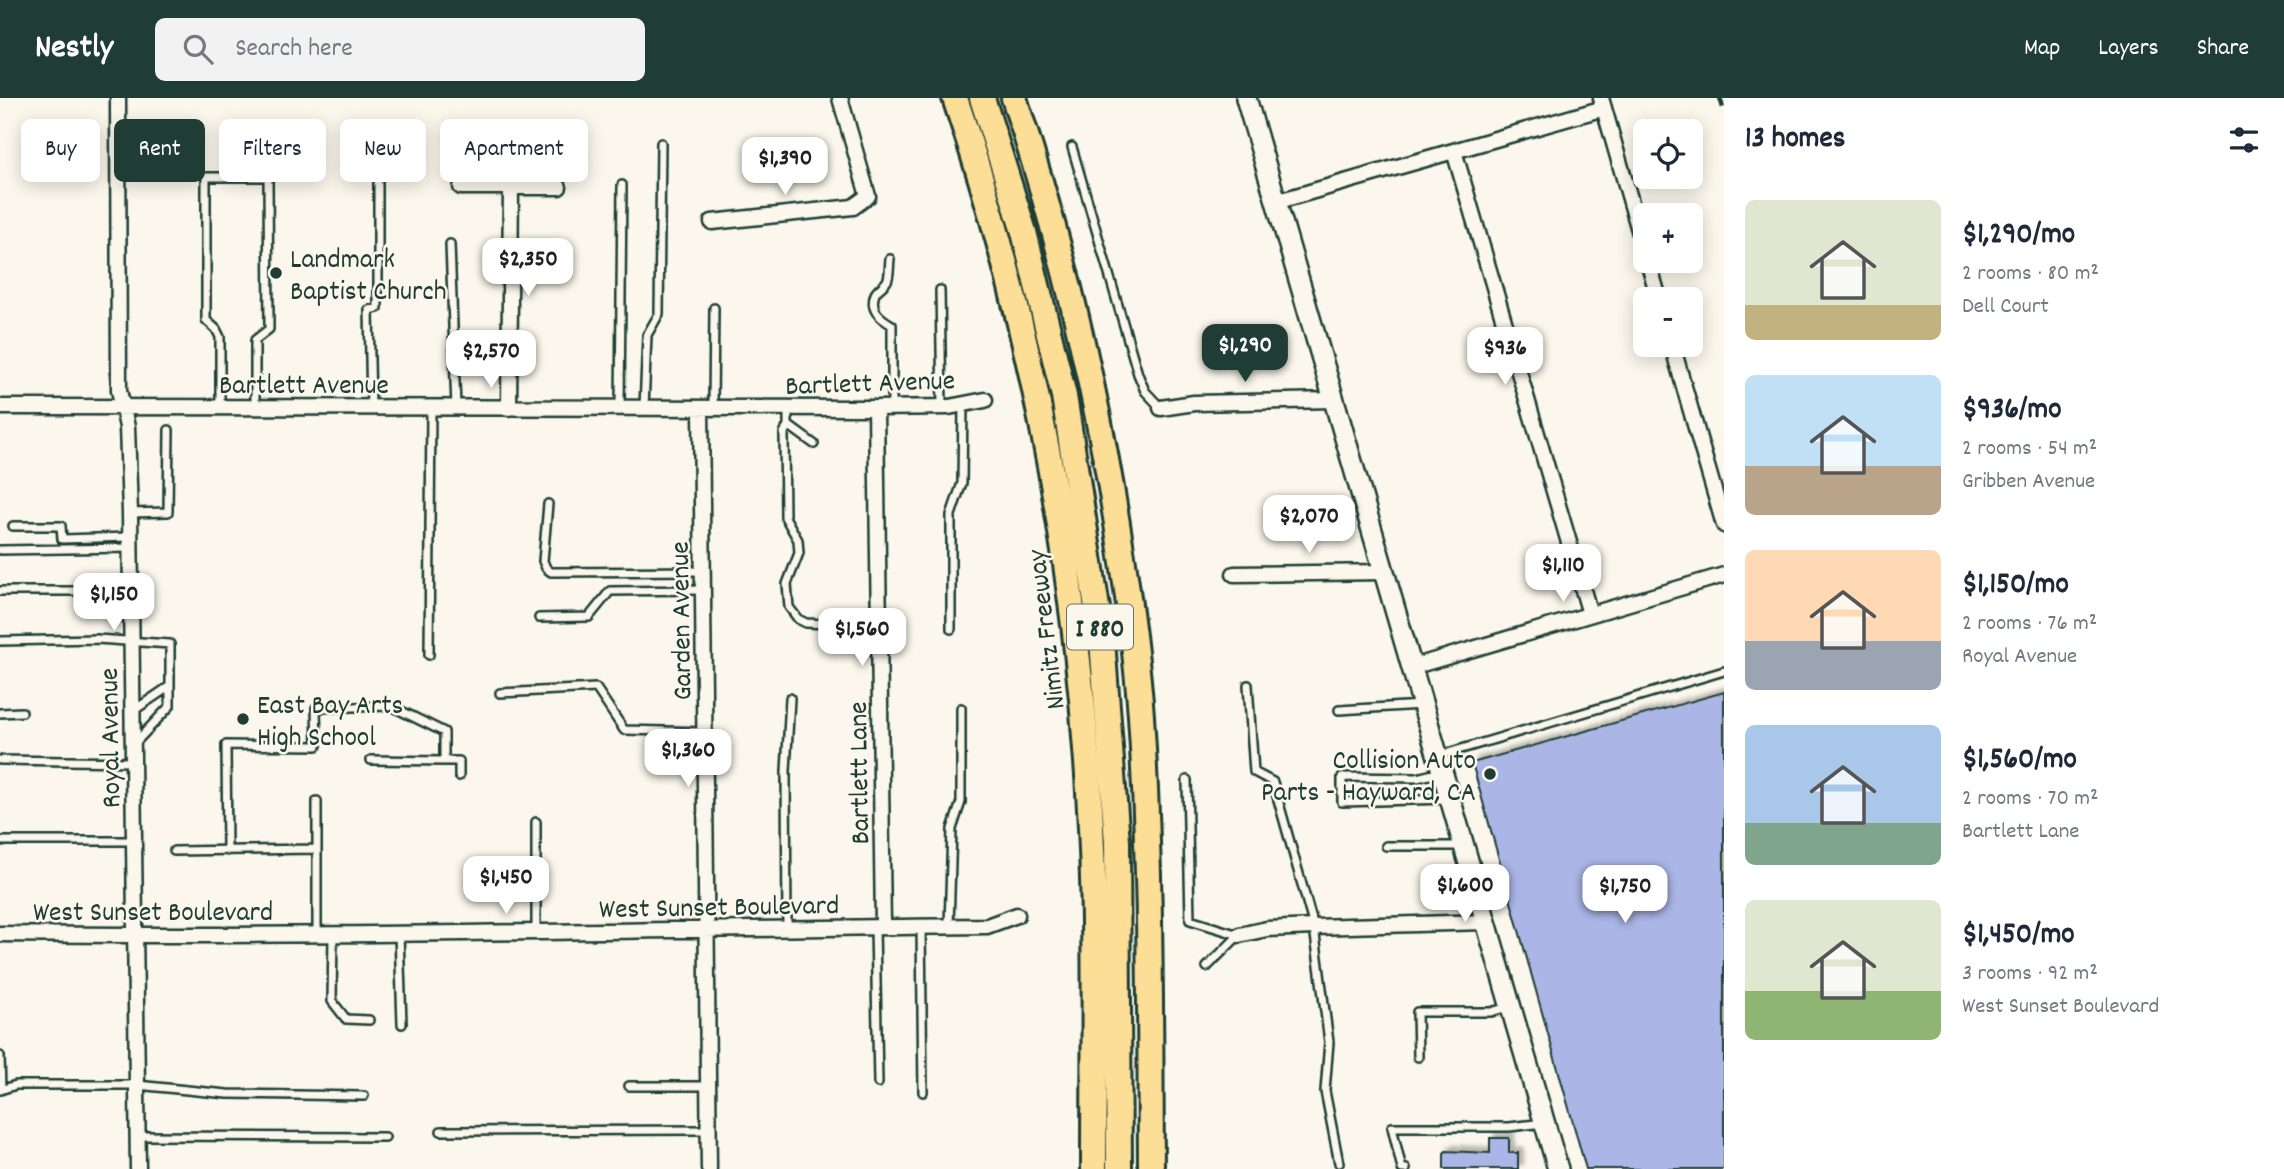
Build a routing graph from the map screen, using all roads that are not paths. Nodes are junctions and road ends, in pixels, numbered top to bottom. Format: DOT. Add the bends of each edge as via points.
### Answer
graph roads {
  1 [pos="118,98"];
  2 [pos="839,98"];
  3 [pos="955,98"];
  4 [pos="982,98"];
  5 [pos="1014,98"];
  6 [pos="1246,98"];
  7 [pos="1603,103"];
  8 [pos="661,143"];
  9 [pos="1072,147"];
  10 [pos="1454,151"];
  11 [pos="378,182"];
  12 [pos="622,186"];
  13 [pos="461,187"];
  14 [pos="511,187"];
  15 [pos="559,187"];
  16 [pos="1275,202"];
  17 [pos="1633,209"];
  18 [pos="712,222"];
  19 [pos="450,244"];
  20 [pos="890,259"];
  21 [pos="940,290"];
  22 [pos="714,308"];
  23 [pos="1675,357"];
  24 [pos="985,400"];
  25 [pos="1333,400"];
  26 [pos="963,404"];
  27 [pos="0,407"];
  28 [pos="123,407"];
  29 [pos="942,407"];
  30 [pos="220,408"];
  31 [pos="255,408"];
  32 [pos="371,408"];
  33 [pos="431,408"];
  34 [pos="456,408"];
  35 [pos="509,408"];
  36 [pos="620,408"];
  37 [pos="643,408"];
  38 [pos="707,408"];
  39 [pos="788,408"];
  40 [pos="876,408"];
  41 [pos="892,408"];
  42 [pos="1161,408"];
  43 [pos="788,425"];
  44 [pos="169,430"];
  45 [pos="814,444"];
  46 [pos="548,504"];
  47 [pos="130,513"];
  48 [pos="1724,525"];
  49 [pos="13,526"];
  50 [pos="130,543"];
  51 [pos="0,550"];
  52 [pos="703,571"];
  53 [pos="1384,572"];
  54 [pos="1234,574"];
  55 [pos="1724,575"];
  56 [pos="703,590"];
  57 [pos="0,591"];
  58 [pos="131,591"];
  59 [pos="1590,614"];
  60 [pos="539,618"];
  61 [pos="846,625"];
  62 [pos="951,629"];
  63 [pos="131,639"];
  64 [pos="0,640"];
  65 [pos="429,655"];
  66 [pos="1412,667"];
  67 [pos="1724,671"];
  68 [pos="1248,685"];
  69 [pos="170,686"];
  70 [pos="500,693"];
  71 [pos="790,698"];
  72 [pos="1423,705"];
  73 [pos="961,708"];
  74 [pos="1339,710"];
  75 [pos="133,711"];
  76 [pos="22,712"];
  77 [pos="0,713"];
  78 [pos="705,732"];
  79 [pos="133,745"];
  80 [pos="0,760"];
  81 [pos="372,760"];
  82 [pos="444,761"];
  83 [pos="133,762"];
  84 [pos="1439,764"];
  85 [pos="459,776"];
  86 [pos="1187,780"];
  87 [pos="1450,799"];
  88 [pos="317,802"];
  89 [pos="536,822"];
  90 [pos="0,841"];
  91 [pos="135,841"];
  92 [pos="1386,846"];
  93 [pos="1463,846"];
  94 [pos="317,849"];
  95 [pos="174,851"];
  96 [pos="227,851"];
  97 [pos="1017,915"];
  98 [pos="1485,922"];
  99 [pos="879,927"];
  100 [pos="920,927"];
  101 [pos="949,927"];
  102 [pos="1314,927"];
  103 [pos="787,928"];
  104 [pos="707,929"];
  105 [pos="536,933"];
  106 [pos="0,934"];
  107 [pos="333,934"];
  108 [pos="399,934"];
  109 [pos="317,935"];
  110 [pos="1239,935"];
  111 [pos="136,936"];
  112 [pos="1207,967"];
  113 [pos="1510,1006"];
  114 [pos="369,1020"];
  115 [pos="402,1024"];
  116 [pos="0,1056"];
  117 [pos="1418,1057"];
  118 [pos="1151,1077"];
  119 [pos="878,1083"];
  120 [pos="137,1085"];
  121 [pos="629,1086"];
  122 [pos="708,1086"];
  123 [pos="0,1090"];
  124 [pos="923,1092"];
  125 [pos="364,1096"];
  126 [pos="1545,1123"];
  127 [pos="709,1130"];
  128 [pos="441,1131"];
  129 [pos="138,1136"];
  130 [pos="385,1138"];
  131 [pos="1339,1163"];
  132 [pos="138,1169"];
  133 [pos="709,1169"];
  134 [pos="1094,1169"];
  135 [pos="1119,1169"];
  136 [pos="1151,1169"];
  137 [pos="1158,1169"];
  138 [pos="1406,1169"];
  139 [pos="1558,1169"];
  1 -- 28 [label="street, Royal Avenue" via="119,390"];
  2 -- 18 [label="street" via="869,196 853,207"];
  3 -- 134 [label="highway, Nimitz Freeway / I 880" via="1024,336 1045,428 1074,614 1094,912"];
  4 -- 135 [label="highway, I 880" via="1024,232 1064,396 1102,640 1117,842"];
  5 -- 118 [label="highway, I 880" via="1078,321 1130,611 1146,807"];
  6 -- 16 [label="street"];
  7 -- 10 [label="street"];
  7 -- 17 [label="street"];
  8 -- 37 [label="lane" via="659,314 647,335"];
  9 -- 42 [label="lane" via="1138,374 1145,391"];
  10 -- 16 [label="street"];
  10 -- 59 [label="street"];
  11 -- 32 [label="lane" via="378,308 369,310"];
  12 -- 36 [label="lane"];
  13 -- 14 [label="street"];
  14 -- 15 [label="street"];
  14 -- 35 [label="street"];
  16 -- 25 [label="street"];
  19 -- 34 [label="lane"];
  20 -- 41 [label="lane" via="874,311 892,326"];
  21 -- 29 [label="lane"];
  22 -- 38 [label="lane"];
  23 -- 48 [label="street"];
  24 -- 26 [label="street, Bartlett Avenue"];
  25 -- 42 [label="street"];
  25 -- 53 [label="street"];
  26 -- 29 [label="street, Bartlett Avenue"];
  26 -- 62 [label="lane" via="962,483 951,515"];
  27 -- 28 [label="street, Bartlett Avenue"];
  28 -- 30 [label="street, Bartlett Avenue"];
  28 -- 47 [label="street, Royal Avenue"];
  29 -- 41 [label="street, Bartlett Avenue"];
  30 -- 31 [label="street, Bartlett Avenue"];
  30 -- 31 [label="lane" via="220,337 206,320 206,177 268,177 269,329 255,340"];
  31 -- 32 [label="street, Bartlett Avenue"];
  32 -- 33 [label="street, Bartlett Avenue"];
  33 -- 34 [label="street, Bartlett Avenue"];
  33 -- 65 [label="lane"];
  34 -- 35 [label="street, Bartlett Avenue"];
  35 -- 36 [label="street, Bartlett Avenue"];
  36 -- 37 [label="street, Bartlett Avenue"];
  37 -- 38 [label="street, Bartlett Avenue"];
  38 -- 39 [label="street, Bartlett Avenue"];
  38 -- 52 [label="street, Garden Avenue"];
  39 -- 40 [label="street, Bartlett Avenue"];
  39 -- 43 [label="lane"];
  40 -- 41 [label="street, Bartlett Avenue"];
  40 -- 99 [label="street, Bartlett Lane"];
  43 -- 45 [label="lane"];
  43 -- 61 [label="lane" via="784,433 785,517 798,540 799,553 787,584 789,607 806,623"];
  44 -- 47 [label="lane" via="168,512"];
  46 -- 52 [label="lane" via="543,562 551,572"];
  47 -- 50 [label="street, Royal Avenue"];
  49 -- 50 [label="lane" via="61,526 62,539"];
  50 -- 51 [label="lane"];
  50 -- 58 [label="street, Royal Avenue"];
  52 -- 56 [label="street, Garden Avenue"];
  53 -- 54 [label="street"];
  53 -- 66 [label="street"];
  55 -- 59 [label="street"];
  56 -- 60 [label="lane" via="610,590 589,617"];
  56 -- 78 [label="street, Garden Avenue"];
  57 -- 58 [label="lane"];
  58 -- 63 [label="street, Royal Avenue"];
  59 -- 66 [label="street"];
  63 -- 64 [label="lane"];
  63 -- 69 [label="lane" via="170,644"];
  63 -- 75 [label="street, Royal Avenue"];
  66 -- 72 [label="street"];
  67 -- 84 [label="lane"];
  68 -- 102 [label="lane" via="1254,772 1273,782"];
  69 -- 75 [label="lane"];
  69 -- 79 [label="lane" via="170,706"];
  70 -- 78 [label="lane" via="596,688 624,730"];
  71 -- 103 [label="lane"];
  72 -- 74 [label="lane"];
  72 -- 84 [label="street"];
  73 -- 101 [label="lane" via="961,802 951,829"];
  75 -- 79 [label="street, Royal Avenue"];
  76 -- 77 [label="lane"];
  78 -- 104 [label="street, Garden Avenue"];
  79 -- 83 [label="street, Royal Avenue"];
  80 -- 83 [label="lane"];
  81 -- 82 [label="lane"];
  82 -- 85 [label="lane" via="459,761"];
  82 -- 96 [label="lane" via="444,732 391,706 316,708 317,746 226,745"];
  83 -- 91 [label="street, Royal Avenue"];
  84 -- 87 [label="street"];
  84 -- 87 [label="lane" via="1417,778 1342,777 1342,802"];
  86 -- 110 [label="lane" via="1190,920"];
  87 -- 93 [label="street"];
  88 -- 94 [label="lane"];
  89 -- 105 [label="lane"];
  90 -- 91 [label="lane"];
  91 -- 111 [label="street, Royal Avenue"];
  92 -- 93 [label="lane"];
  93 -- 98 [label="street"];
  94 -- 96 [label="lane"];
  94 -- 109 [label="lane"];
  95 -- 96 [label="lane"];
  97 -- 101 [label="street, West Sunset Boulevard" via="987,926"];
  98 -- 102 [label="street"];
  98 -- 113 [label="street"];
  99 -- 100 [label="street, West Sunset Boulevard"];
  99 -- 103 [label="street, West Sunset Boulevard"];
  99 -- 119 [label="lane"];
  100 -- 101 [label="street, West Sunset Boulevard"];
  100 -- 124 [label="lane"];
  102 -- 110 [label="street"];
  102 -- 131 [label="lane" via="1329,1042 1325,1091"];
  103 -- 104 [label="street, West Sunset Boulevard"];
  104 -- 105 [label="street, West Sunset Boulevard"];
  104 -- 122 [label="street, Garden Avenue"];
  105 -- 108 [label="street, West Sunset Boulevard"];
  106 -- 111 [label="street, West Sunset Boulevard"];
  107 -- 108 [label="street, West Sunset Boulevard"];
  107 -- 109 [label="street, West Sunset Boulevard"];
  107 -- 114 [label="lane" via="332,1001 346,1019"];
  108 -- 115 [label="lane"];
  109 -- 111 [label="street, West Sunset Boulevard"];
  110 -- 112 [label="lane"];
  111 -- 120 [label="street, Royal Avenue"];
  113 -- 117 [label="lane" via="1491,1012 1417,1012"];
  113 -- 126 [label="street"];
  116 -- 123 [label="lane"];
  118 -- 136 [label="highway, I 880"];
  118 -- 137 [label="highway"];
  120 -- 123 [label="lane" via="16,1085"];
  120 -- 125 [label="lane" via="227,1094"];
  120 -- 129 [label="street, Royal Avenue"];
  121 -- 122 [label="lane"];
  122 -- 127 [label="street, Garden Avenue"];
  126 -- 138 [label="lane" via="1392,1126 1402,1169"];
  126 -- 139 [label="street"];
  127 -- 128 [label="lane"];
  127 -- 133 [label="street, Garden Avenue"];
  129 -- 130 [label="lane"];
  129 -- 132 [label="street, Royal Avenue"];
}
